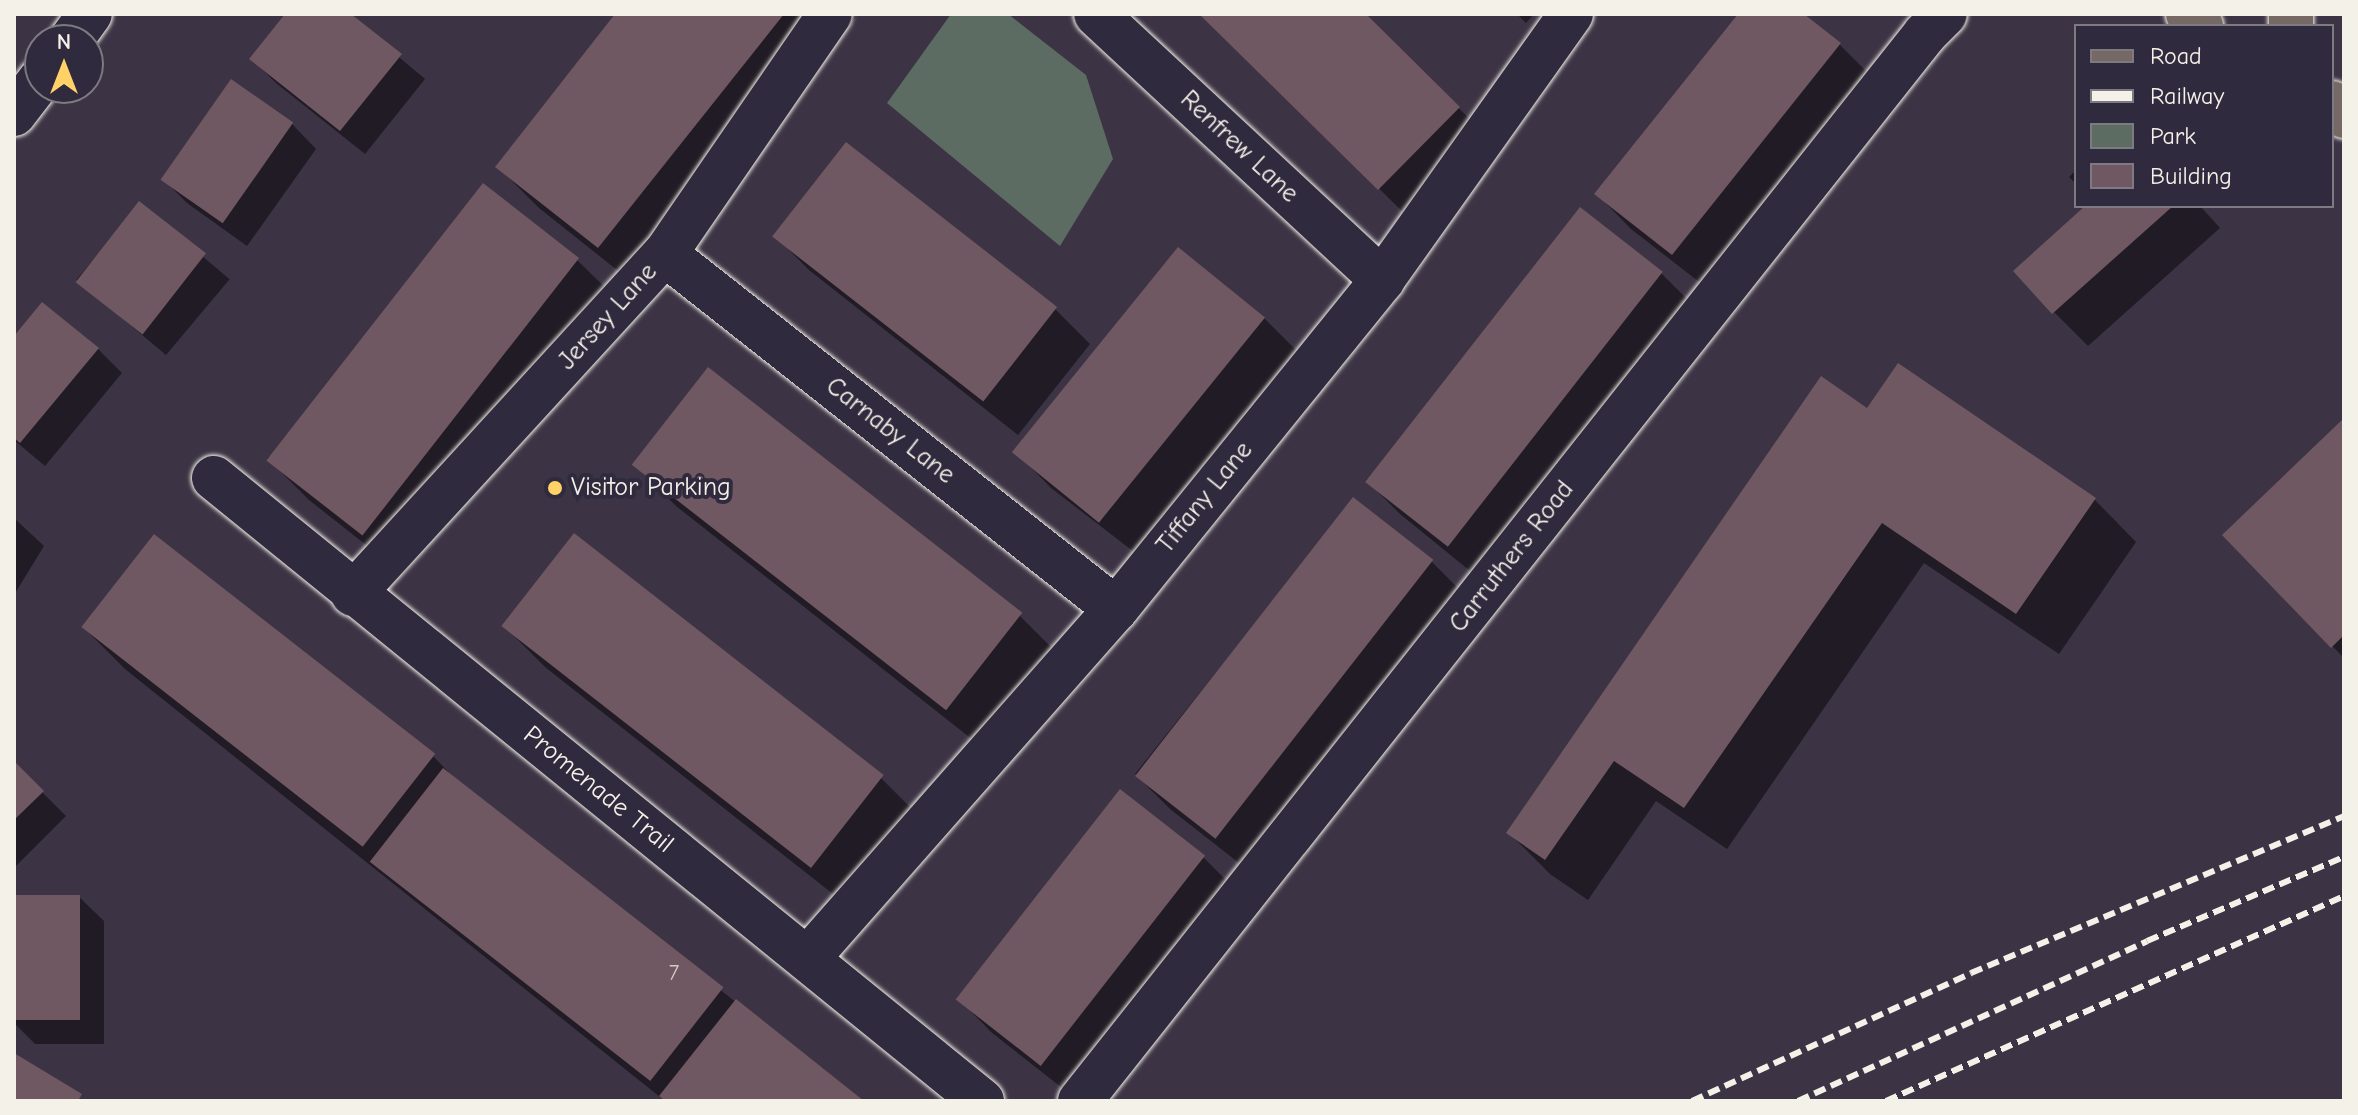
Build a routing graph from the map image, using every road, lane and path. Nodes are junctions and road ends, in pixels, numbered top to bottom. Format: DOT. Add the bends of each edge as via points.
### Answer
graph roads {
  1 [pos="830,14"];
  2 [pos="1096,14"];
  3 [pos="1571,14"];
  4 [pos="1945,14"];
  5 [pos="665,254"];
  6 [pos="1382,280"];
  7 [pos="214,478"];
  8 [pos="353,594"];
  9 [pos="1116,609"];
  10 [pos="808,958"];
  11 [pos="982,1101"];
  12 [pos="1080,1101"];
  1 -- 5 [label="street, Jersey Lane"];
  2 -- 6 [label="street, Renfrew Lane"];
  3 -- 6 [label="street, Tiffany Lane"];
  4 -- 12 [label="street, Carruthers Road"];
  5 -- 8 [label="street, Jersey Lane"];
  5 -- 9 [label="street, Carnaby Lane"];
  6 -- 9 [label="street, Tiffany Lane"];
  7 -- 8 [label="street, Promenade Trail"];
  8 -- 10 [label="street, Promenade Trail"];
  9 -- 10 [label="street, Tiffany Lane"];
  10 -- 11 [label="street, Promenade Trail"];
}
